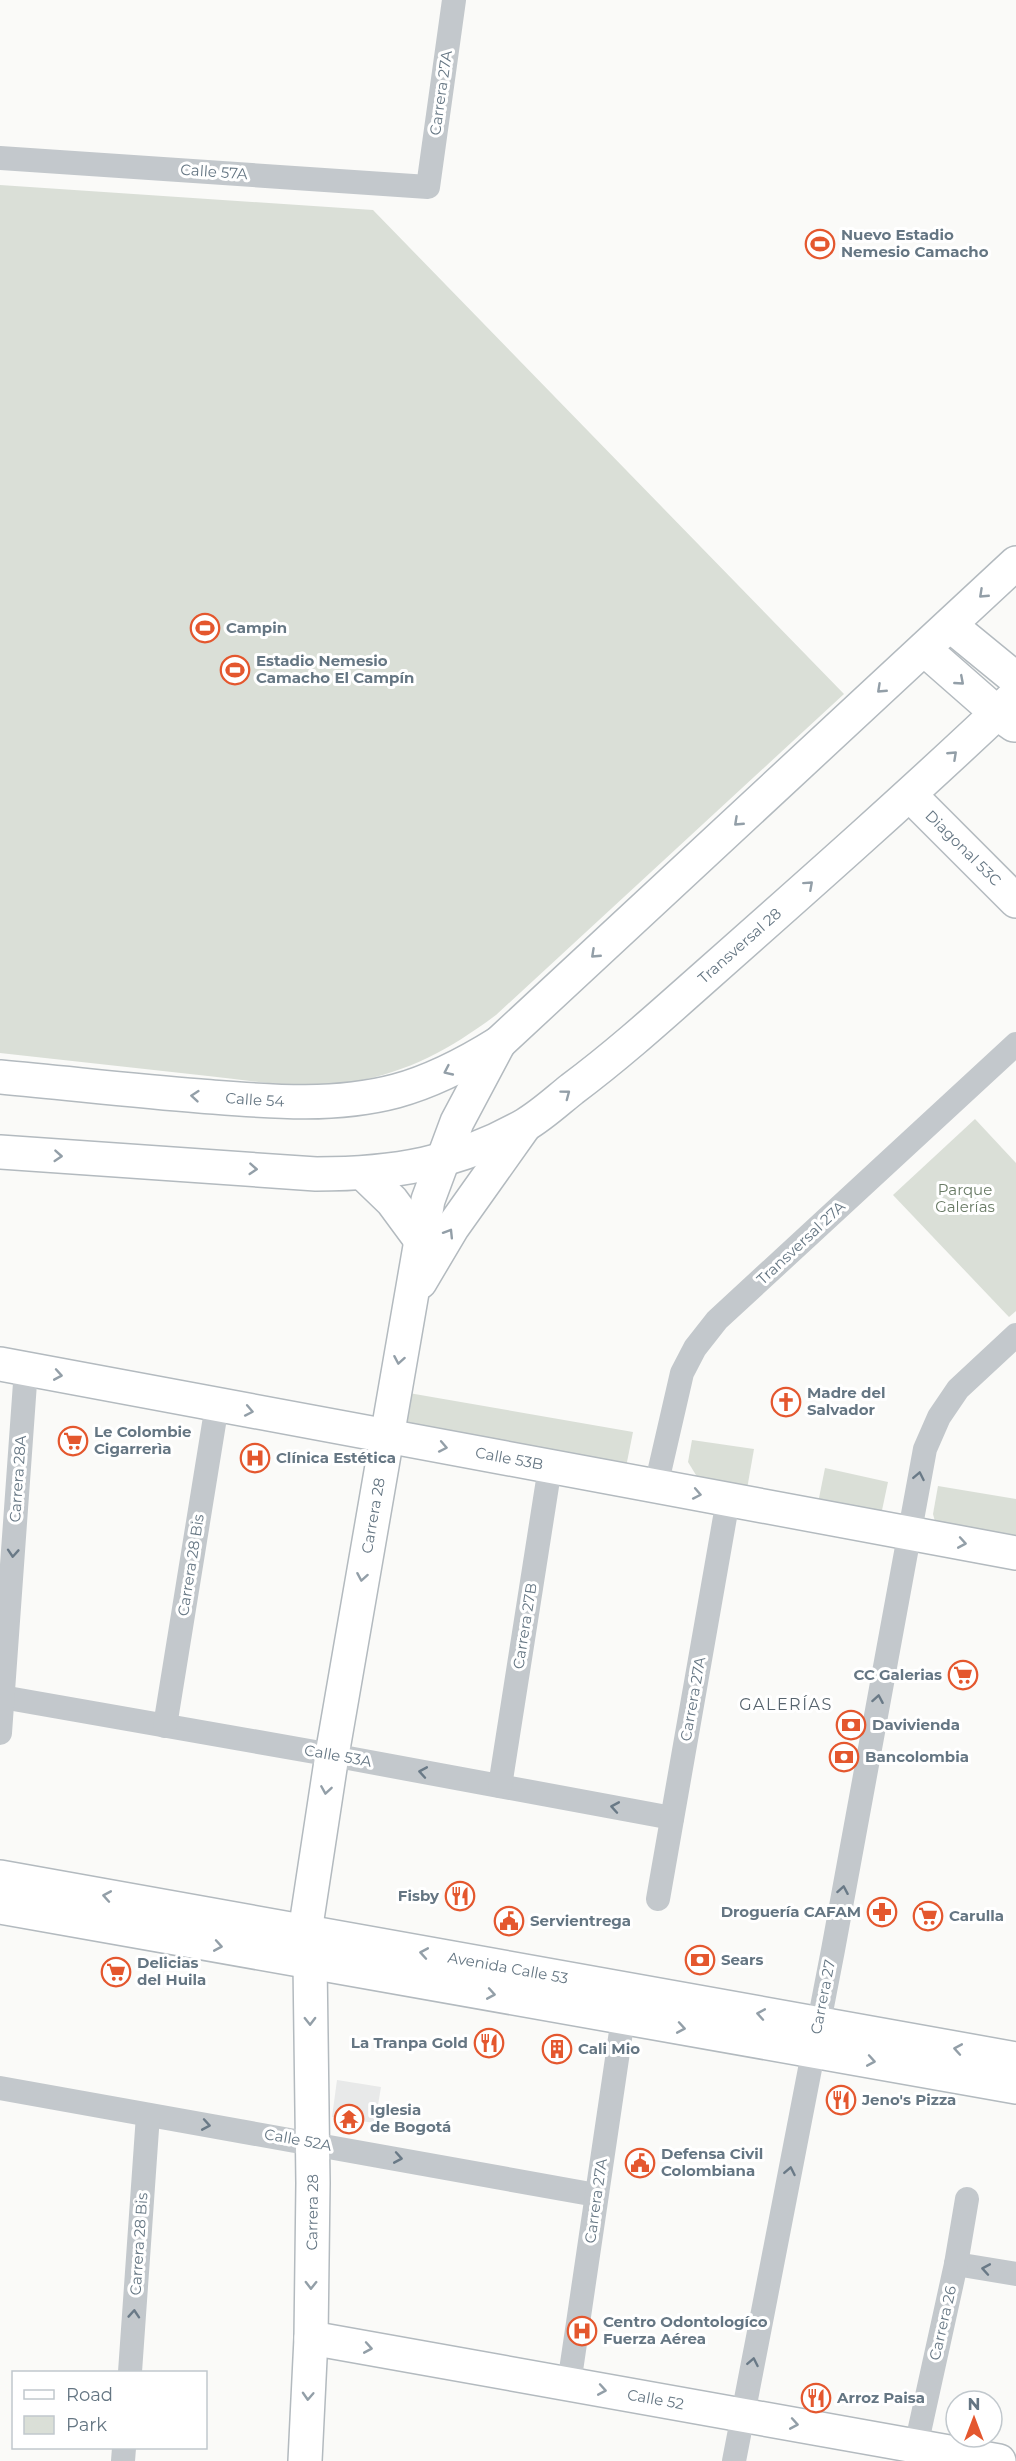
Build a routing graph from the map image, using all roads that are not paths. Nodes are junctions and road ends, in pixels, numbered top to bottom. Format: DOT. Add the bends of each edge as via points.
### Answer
graph roads {
  1 [pos="454,0"];
  2 [pos="0,158"];
  3 [pos="428,187"];
  4 [pos="1016,563"];
  5 [pos="950,625"];
  6 [pos="924,649"];
  7 [pos="1016,679"];
  8 [pos="1010,712"];
  9 [pos="910,795"];
  10 [pos="1016,901"];
  11 [pos="499,1043"];
  12 [pos="1016,1044"];
  13 [pos="0,1077"];
  14 [pos="526,1125"];
  15 [pos="0,1152"];
  16 [pos="441,1160"];
  17 [pos="364,1174"];
  18 [pos="420,1239"];
  19 [pos="409,1302"];
  20 [pos="1016,1335"];
  21 [pos="13,1367"];
  22 [pos="217,1405"];
  23 [pos="386,1436"];
  24 [pos="550,1467"];
  25 [pos="656,1486"];
  26 [pos="728,1500"];
  27 [pos="909,1533"];
  28 [pos="1016,1553"];
  29 [pos="2,1697"];
  30 [pos="165,1726"];
  31 [pos="0,1732"];
  32 [pos="332,1755"];
  33 [pos="500,1786"];
  34 [pos="672,1818"];
  35 [pos="0,1876"];
  36 [pos="658,1899"];
  37 [pos="0,1907"];
  38 [pos="163,1921"];
  39 [pos="307,1947"];
  40 [pos="623,2018"];
  41 [pos="816,2037"];
  42 [pos="1016,2059"];
  43 [pos="1016,2087"];
  44 [pos="0,2088"];
  45 [pos="148,2115"];
  46 [pos="312,2142"];
  47 [pos="596,2195"];
  48 [pos="967,2199"];
  49 [pos="956,2264"];
  50 [pos="1016,2274"];
  51 [pos="311,2338"];
  52 [pos="130,2371"];
  53 [pos="569,2384"];
  54 [pos="742,2415"];
  55 [pos="916,2446"];
  56 [pos="987,2460"];
  57 [pos="305,2461"];
  58 [pos="734,2461"];
  1 -- 3 [label="street, Carrera 27A"];
  2 -- 3 [label="street, Calle 57A"];
  4 -- 5 [label="main road, one-way"];
  5 -- 6 [label="main road"];
  5 -- 7 [label="main road"];
  6 -- 8 [label="main road, one-way"];
  6 -- 11 [label="main road, one-way"];
  9 -- 8 [label="main road, Transversal 28, one-way"];
  9 -- 10 [label="main road, Diagonal 53C"];
  14 -- 9 [label="main road, Transversal 28, one-way" via="610,1061"];
  11 -- 13 [label="main road, Calle 54, one-way" via="425,1081 347,1100 248,1100"];
  11 -- 16 [label="main road, Carrera 28" via="466,1102"];
  12 -- 25 [label="street, Transversal 27A" via="717,1320 682,1373"];
  14 -- 16 [label="main road, Transversal 28"];
  19 -- 14 [label="main road, one-way" via="452,1228"];
  15 -- 17 [label="main road, one-way"];
  16 -- 17 [label="main road" via="403,1170"];
  16 -- 18 [label="main road, Carrera 28"];
  17 -- 18 [label="main road" via="392,1201"];
  18 -- 19 [label="main road, Carrera 28"];
  19 -- 23 [label="main road, Carrera 28, one-way"];
  27 -- 20 [label="street, Carrera 27, one-way" via="925,1449 939,1417 958,1389"];
  21 -- 22 [label="main road, Calle 53B, one-way"];
  21 -- 29 [label="street, Carrera 28A, one-way"];
  22 -- 23 [label="main road, Calle 53B, one-way"];
  22 -- 30 [label="street, Carrera 28 Bis"];
  23 -- 24 [label="main road, Calle 53B, one-way"];
  23 -- 32 [label="main road, Carrera 28, one-way"];
  24 -- 25 [label="main road, Calle 53B"];
  24 -- 33 [label="street, Carrera 27B"];
  25 -- 26 [label="main road, Calle 53B, one-way"];
  26 -- 27 [label="main road, Calle 53B"];
  26 -- 34 [label="street, Carrera 27A"];
  27 -- 28 [label="main road, Calle 53B, one-way"];
  41 -- 27 [label="street, Carrera 27, one-way"];
  29 -- 30 [label="street, Calle 53A"];
  29 -- 31 [label="street, Carrera 28A"];
  30 -- 32 [label="street, Calle 53A"];
  33 -- 32 [label="street, Calle 53A, one-way"];
  32 -- 39 [label="main road, Carrera 28, one-way"];
  34 -- 33 [label="street, Calle 53A, one-way"];
  34 -- 36 [label="street, Carrera 27A"];
  38 -- 35 [label="main road, Avenida Calle 53, one-way"];
  37 -- 38 [label="main road, Avenida Calle 53"];
  38 -- 39 [label="main road, Avenida Calle 53"];
  39 -- 40 [label="main road, Avenida Calle 53, one-way"];
  41 -- 39 [label="main road, Avenida Calle 53, one-way"];
  39 -- 46 [label="main road, Carrera 28, one-way"];
  40 -- 41 [label="main road, Avenida Calle 53, one-way"];
  40 -- 47 [label="street, Carrera 27A"];
  42 -- 41 [label="main road, Avenida Calle 53, one-way"];
  41 -- 43 [label="main road, Avenida Calle 53, one-way"];
  54 -- 41 [label="street, Carrera 27, one-way"];
  44 -- 45 [label="street, Calle 52A"];
  45 -- 46 [label="street, Calle 52A, one-way"];
  52 -- 45 [label="street, Carrera 28 Bis, one-way"];
  46 -- 47 [label="street, Calle 52A, one-way"];
  46 -- 51 [label="main road, Carrera 28, one-way"];
  47 -- 53 [label="street, Carrera 27A"];
  48 -- 49 [label="street, Carrera 26"];
  50 -- 49 [label="street, one-way"];
  49 -- 55 [label="street, Carrera 26"];
  51 -- 53 [label="main road, Calle 52, one-way"];
  51 -- 57 [label="main road, Carrera 28, one-way"];
  53 -- 54 [label="main road, Calle 52, one-way"];
  54 -- 55 [label="main road, Calle 52, one-way"];
  54 -- 58 [label="street, Carrera 27"];
  55 -- 56 [label="main road, Calle 52"];
}
